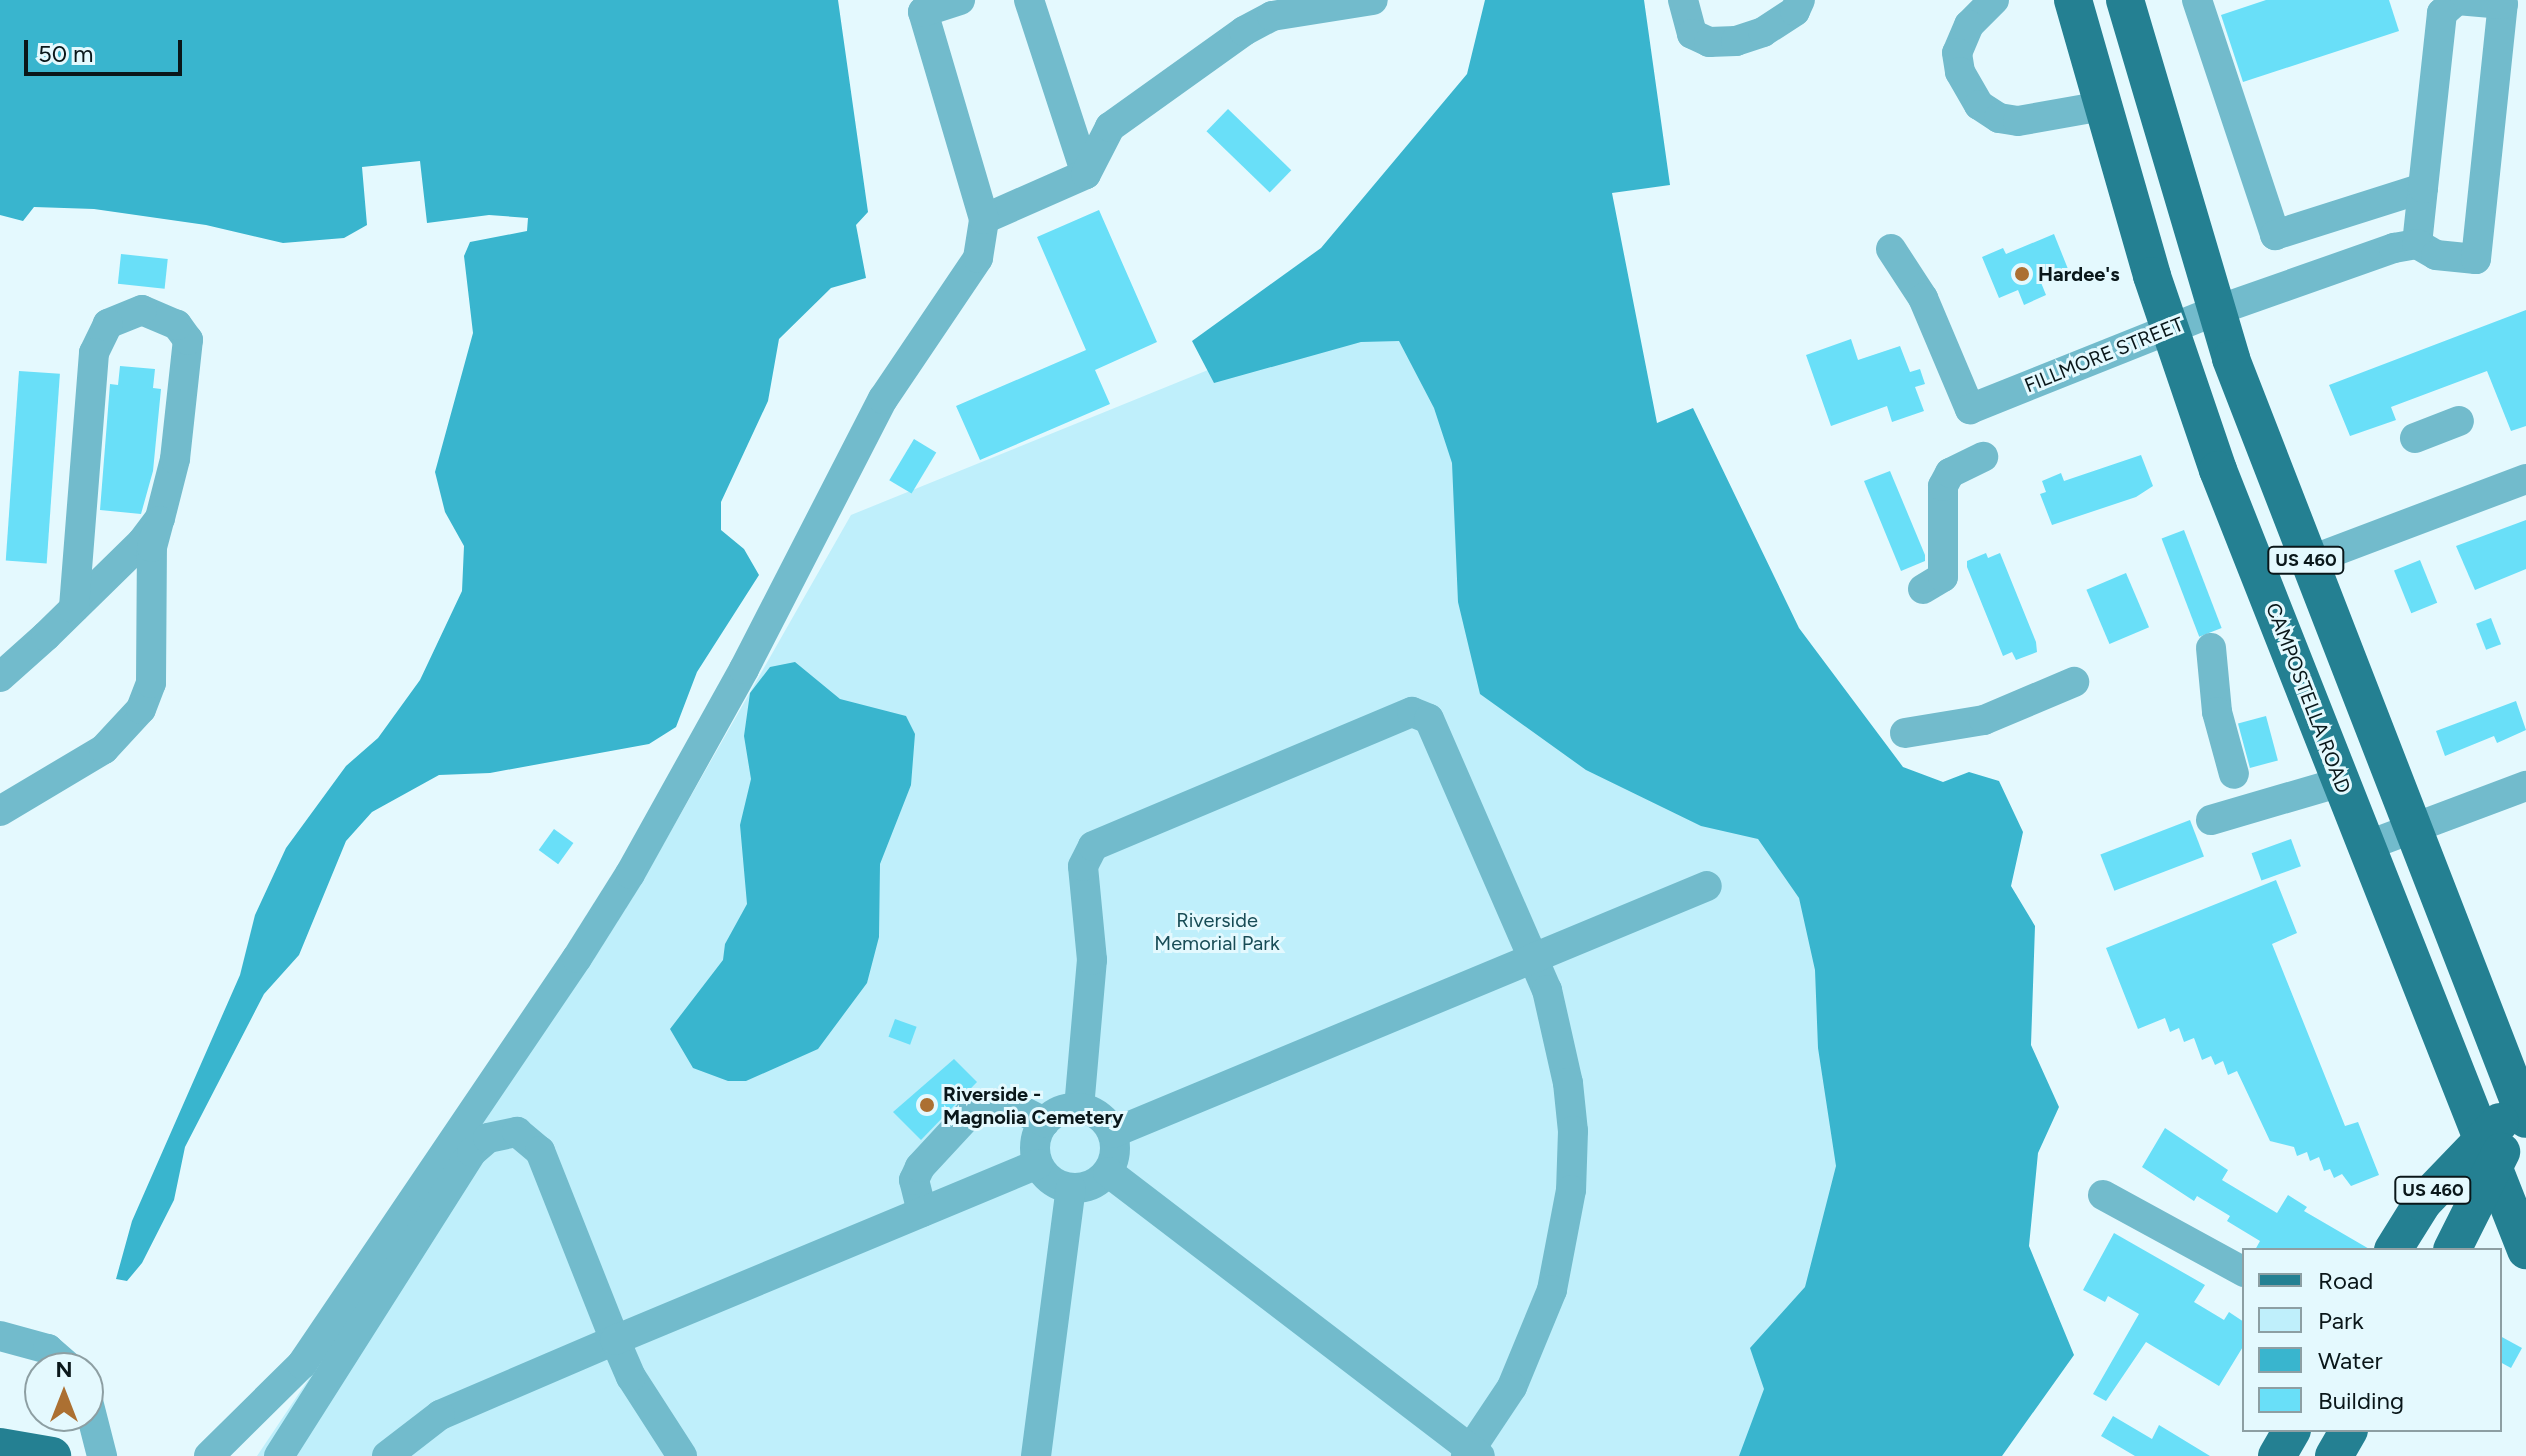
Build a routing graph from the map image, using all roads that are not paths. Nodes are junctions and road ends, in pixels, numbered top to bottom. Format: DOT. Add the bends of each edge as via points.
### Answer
graph roads {
  1 [pos="960,0"];
  2 [pos="1029,0"];
  3 [pos="1373,0"];
  4 [pos="1683,0"];
  5 [pos="1800,0"];
  6 [pos="1994,0"];
  7 [pos="2197,0"];
  8 [pos="2126,1"];
  9 [pos="2439,6"];
  10 [pos="2075,8"];
  11 [pos="2103,106"];
  12 [pos="1086,174"];
  13 [pos="2423,188"];
  14 [pos="984,219"];
  15 [pos="2417,244"];
  16 [pos="1891,249"];
  17 [pos="2215,311"];
  18 [pos="2169,329"];
  19 [pos="2459,421"];
  20 [pos="2415,438"];
  21 [pos="1983,457"];
  22 [pos="2526,479"];
  23 [pos="160,518"];
  24 [pos="2306,562"];
  25 [pos="1923,589"];
  26 [pos="74,608"];
  27 [pos="2211,648"];
  28 [pos="0,677"];
  29 [pos="2074,682"];
  30 [pos="1905,733"];
  31 [pos="2234,774"];
  32 [pos="2341,782"];
  33 [pos="2526,786"];
  34 [pos="0,811"];
  35 [pos="2211,820"];
  36 [pos="2413,828"];
  37 [pos="2366,846"];
  38 [pos="1707,886"];
  39 [pos="1534,956"];
  40 [pos="1079,1108"];
  41 [pos="2524,1109"];
  42 [pos="1045,1122"];
  43 [pos="1113,1133"];
  44 [pos="2488,1152"];
  45 [pos="1038,1164"];
  46 [pos="1108,1172"];
  47 [pos="1071,1188"];
  48 [pos="2103,1195"];
  49 [pos="922,1212"];
  50 [pos="2394,1248"];
  51 [pos="2453,1248"];
  52 [pos="2526,1250"];
  53 [pos="2242,1271"];
  54 [pos="0,1336"];
  55 [pos="615,1340"];
  56 [pos="51,1352"];
  57 [pos="96,1432"];
  58 [pos="2291,1432"];
  59 [pos="2348,1432"];
  60 [pos="0,1447"];
  61 [pos="1472,1454"];
  62 [pos="52,1456"];
  63 [pos="102,1456"];
  64 [pos="209,1456"];
  65 [pos="279,1456"];
  66 [pos="387,1456"];
  67 [pos="682,1456"];
  68 [pos="1036,1456"];
  69 [pos="2277,1456"];
  70 [pos="2334,1456"];
  1 -- 14 [label="street" via="923,12"];
  2 -- 12 [label="street"];
  3 -- 12 [label="street" via="1272,16 1244,31 1110,127"];
  4 -- 5 [label="street" via="1692,34 1709,42 1763,32 1795,11"];
  6 -- 11 [label="street" via="1969,25 1957,53 1960,72 1979,105 1999,118 2018,121"];
  7 -- 13 [label="street" via="2275,235"];
  8 -- 17 [label="main road, US 460"];
  9 -- 13 [label="street"];
  9 -- 15 [label="street" via="2457,0 2503,4 2476,259 2436,255"];
  10 -- 11 [label="main road, CAMPOSTELLA ROAD / US 460"];
  11 -- 18 [label="main road, CAMPOSTELLA ROAD / US 460"];
  12 -- 14 [label="street"];
  13 -- 15 [label="street"];
  14 -- 64 [label="street" via="978,258 883,399 777,607 630,874 302,1364"];
  15 -- 17 [label="street, FILLMORE STREET"];
  16 -- 18 [label="street, FILLMORE STREET" via="1923,298 1970,409"];
  17 -- 18 [label="street, FILLMORE STREET"];
  17 -- 24 [label="main road, US 460"];
  18 -- 32 [label="main road, CAMPOSTELLA ROAD / US 460" via="2227,495"];
  19 -- 20 [label="street"];
  21 -- 25 [label="street" via="1950,473 1943,486 1945,567 1943,577"];
  22 -- 24 [label="street"];
  23 -- 26 [label="street"];
  23 -- 26 [label="street" via="175,459 188,340 177,325 142,310 108,324 94,353"];
  23 -- 34 [label="street" via="152,547 151,683 141,709 104,749"];
  24 -- 36 [label="main road, US 460"];
  26 -- 28 [label="street"];
  27 -- 31 [label="street" via="2217,712"];
  29 -- 30 [label="street" via="1984,720"];
  32 -- 35 [label="street"];
  32 -- 37 [label="main road, CAMPOSTELLA ROAD / US 460"];
  33 -- 36 [label="street"];
  36 -- 37 [label="street"];
  36 -- 41 [label="main road, US 460"];
  37 -- 44 [label="main road, CAMPOSTELLA ROAD / US 460"];
  38 -- 39 [label="street"];
  39 -- 40 [label="street" via="1433,724 1412,712 1093,846 1083,866 1092,960"];
  39 -- 43 [label="street"];
  39 -- 61 [label="street" via="1568,1083 1571,1190 1555,1277 1535,1339"];
  40 -- 42 [label="street"];
  40 -- 43 [label="street" via="1099,1115"];
  41 -- 44 [label="main road"];
  42 -- 45 [label="street" via="1036,1142"];
  42 -- 49 [label="street" via="1011,1105 992,1103 970,1113 920,1167 914,1180"];
  43 -- 46 [label="street" via="1116,1146"];
  44 -- 50 [label="main road, US 460" via="2423,1202"];
  44 -- 51 [label="main road, US 460"];
  44 -- 52 [label="main road, CAMPOSTELLA ROAD"];
  45 -- 47 [label="street" via="1052,1180"];
  45 -- 49 [label="street"];
  46 -- 47 [label="street" via="1085,1187"];
  46 -- 61 [label="street"];
  47 -- 68 [label="street"];
  48 -- 53 [label="street"];
  49 -- 55 [label="street"];
  54 -- 56 [label="street"];
  55 -- 65 [label="street" via="540,1151 529,1138 503,1132 472,1152"];
  55 -- 66 [label="street" via="440,1415"];
  55 -- 67 [label="street" via="631,1377"];
  57 -- 63 [label="street"];
  58 -- 69 [label="main road"];
  59 -- 70 [label="main road"];
  60 -- 62 [label="main road"];
}
